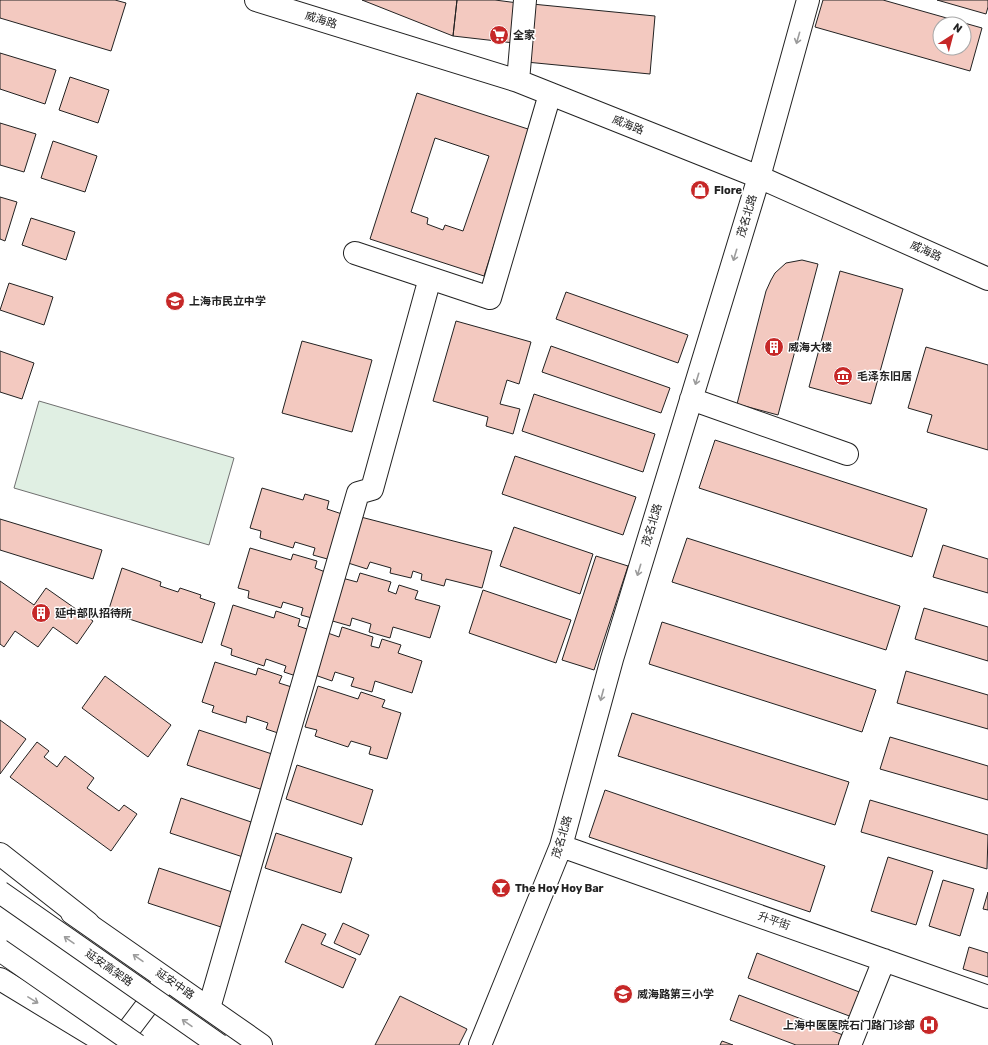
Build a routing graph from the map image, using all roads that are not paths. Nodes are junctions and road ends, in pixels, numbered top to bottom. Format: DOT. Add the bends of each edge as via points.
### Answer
graph roads {
  1 [pos="256,0"];
  2 [pos="525,0"];
  3 [pos="808,0"];
  4 [pos="518,81"];
  5 [pos="550,94"];
  6 [pos="759,177"];
  7 [pos="355,252"];
  8 [pos="430,278"];
  9 [pos="988,279"];
  10 [pos="691,399"];
  11 [pos="847,454"];
  12 [pos="561,846"];
  13 [pos="0,847"];
  14 [pos="0,854"];
  15 [pos="0,864"];
  16 [pos="0,892"];
  17 [pos="88,924"];
  18 [pos="0,942"];
  19 [pos="0,950"];
  20 [pos="0,953"];
  21 [pos="884,960"];
  22 [pos="167,978"];
  23 [pos="0,979"];
  24 [pos="988,997"];
  25 [pos="209,1008"];
  26 [pos="131,1043"];
  27 [pos="219,1045"];
  28 [pos="261,1045"];
  29 [pos="480,1045"];
  30 [pos="850,1045"];
  1 -- 4 [label="main road, 威海路"];
  2 -- 4 [label="main road"];
  3 -- 6 [label="main road, 茂名北路, one-way"];
  4 -- 5 [label="main road, 威海路"];
  5 -- 6 [label="main road, 威海路"];
  5 -- 8 [label="main road" via="490,298"];
  6 -- 9 [label="main road, 威海路"];
  6 -- 10 [label="main road, 茂名北路, one-way"];
  7 -- 8 [label="main road"];
  8 -- 25 [label="main road" via="372,489 358,493"];
  10 -- 11 [label="main road"];
  10 -- 12 [label="main road, 茂名北路, one-way" via="612,659"];
  12 -- 21 [label="main road, 升平街"];
  12 -- 29 [label="main road, 茂名北路"];
  13 -- 17 [label="main road, 延安中路"];
  14 -- 17 [label="main road"];
  15 -- 17 [label="main road, 延安中路"];
  27 -- 16 [label="main road, 延安高架路, one-way, bridge"];
  22 -- 17 [label="main road, 延安中路, one-way"];
  18 -- 26 [label="main road"];
  19 -- 26 [label="main road, bridge"];
  20 -- 26 [label="main road"];
  21 -- 24 [label="main road, 升平街"];
  21 -- 30 [label="main road"];
  22 -- 25 [label="main road, 延安中路"];
  22 -- 26 [label="main road"];
  23 -- 26 [label="main road, one-way"];
  25 -- 28 [label="main road, 延安中路"];
}
